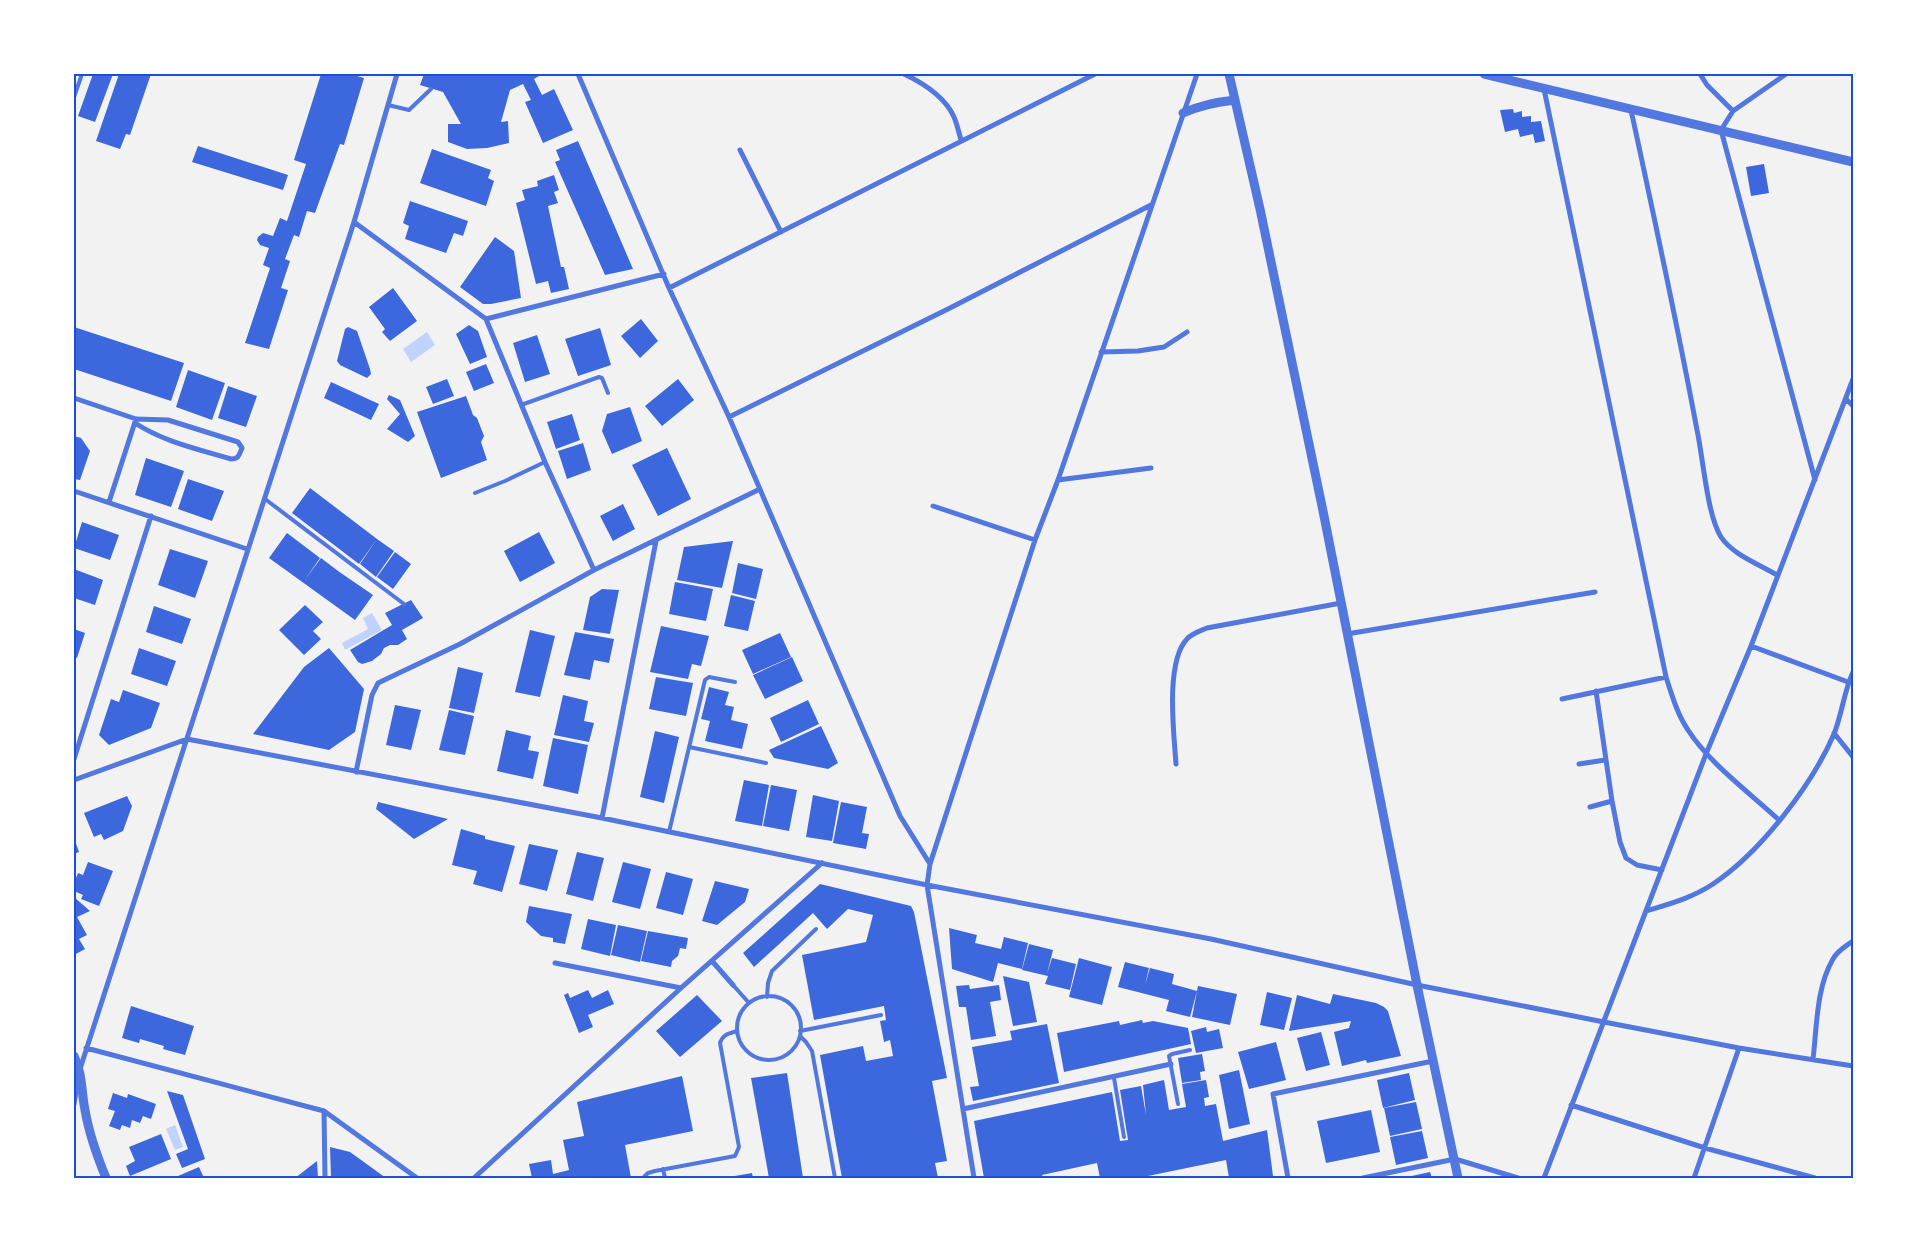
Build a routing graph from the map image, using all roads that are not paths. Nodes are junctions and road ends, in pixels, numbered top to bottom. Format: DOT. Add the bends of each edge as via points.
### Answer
graph roads {
  1 [pos="82,74"];
  2 [pos="397,74"];
  3 [pos="578,74"];
  4 [pos="904,74"];
  5 [pos="1095,74"];
  6 [pos="1197,74"];
  7 [pos="1229,74"];
  8 [pos="1237,74"];
  9 [pos="1484,74"];
  10 [pos="1700,74"];
  11 [pos="1786,74"];
  12 [pos="1232,83"];
  13 [pos="430,89"];
  14 [pos="1544,89"];
  15 [pos="74,97"];
  16 [pos="1235,100"];
  17 [pos="388,105"];
  18 [pos="1631,110"];
  19 [pos="1733,111"];
  20 [pos="1183,113"];
  21 [pos="1721,130"];
  22 [pos="961,140"];
  23 [pos="740,150"];
  24 [pos="1853,162"];
  25 [pos="1151,205"];
  26 [pos="354,222"];
  27 [pos="781,232"];
  28 [pos="664,274"];
  29 [pos="670,288"];
  30 [pos="486,319"];
  31 [pos="1187,332"];
  32 [pos="1100,352"];
  33 [pos="1853,379"];
  34 [pos="608,393"];
  35 [pos="74,398"];
  36 [pos="1846,399"];
  37 [pos="521,405"];
  38 [pos="1853,406"];
  39 [pos="729,416"];
  40 [pos="136,421"];
  41 [pos="545,462"];
  42 [pos="1151,468"];
  43 [pos="1058,480"];
  44 [pos="1815,480"];
  45 [pos="760,489"];
  46 [pos="74,491"];
  47 [pos="476,492"];
  48 [pos="264,500"];
  49 [pos="109,502"];
  50 [pos="933,506"];
  51 [pos="151,516"];
  52 [pos="1035,540"];
  53 [pos="656,541"];
  54 [pos="247,549"];
  55 [pos="594,570"];
  56 [pos="1778,575"];
  57 [pos="1595,592"];
  58 [pos="1342,603"];
  59 [pos="404,604"];
  60 [pos="1347,634"];
  61 [pos="1751,646"];
  62 [pos="1853,672"];
  63 [pos="1666,676"];
  64 [pos="735,682"];
  65 [pos="1848,682"];
  66 [pos="1596,691"];
  67 [pos="1562,699"];
  68 [pos="1834,733"];
  69 [pos="187,739"];
  70 [pos="689,747"];
  71 [pos="1706,754"];
  72 [pos="1853,757"];
  73 [pos="74,759"];
  74 [pos="1605,760"];
  75 [pos="766,763"];
  76 [pos="1176,764"];
  77 [pos="1579,764"];
  78 [pos="356,772"];
  79 [pos="74,780"];
  80 [pos="1612,801"];
  81 [pos="1590,807"];
  82 [pos="602,818"];
  83 [pos="1779,820"];
  84 [pos="669,832"];
  85 [pos="822,863"];
  86 [pos="930,864"];
  87 [pos="1662,870"];
  88 [pos="926,885"];
  89 [pos="1646,911"];
  90 [pos="816,929"];
  91 [pos="1853,941"];
  92 [pos="712,961"];
  93 [pos="556,963"];
  94 [pos="733,985"];
  95 [pos="1417,985"];
  96 [pos="681,988"];
  97 [pos="768,996"];
  98 [pos="749,1003"];
  99 [pos="881,1015"];
  100 [pos="1604,1022"];
  101 [pos="737,1031"];
  102 [pos="800,1031"];
  103 [pos="800,1036"];
  104 [pos="86,1048"];
  105 [pos="1739,1048"];
  106 [pos="1190,1050"];
  107 [pos="74,1056"];
  108 [pos="1813,1059"];
  109 [pos="1433,1061"];
  110 [pos="1171,1064"];
  111 [pos="1853,1066"];
  112 [pos="80,1070"];
  113 [pos="1114,1078"];
  114 [pos="74,1104"];
  115 [pos="1178,1104"];
  116 [pos="1571,1105"];
  117 [pos="963,1109"];
  118 [pos="324,1110"];
  119 [pos="1124,1137"];
  120 [pos="1705,1148"];
  121 [pos="1455,1159"];
  122 [pos="663,1169"];
  123 [pos="106,1178"];
  124 [pos="325,1178"];
  125 [pos="417,1178"];
  126 [pos="474,1178"];
  127 [pos="643,1178"];
  128 [pos="665,1178"];
  129 [pos="835,1178"];
  130 [pos="974,1178"];
  131 [pos="1288,1178"];
  132 [pos="1363,1178"];
  133 [pos="1458,1178"];
  134 [pos="1518,1178"];
  135 [pos="1544,1178"];
  136 [pos="1694,1178"];
  137 [pos="1815,1178"];
  1 -- 15 [label="lane"];
  2 -- 17 [label="street"];
  3 -- 28 [label="street"];
  4 -- 22 [label="street" via="919,81 942,100 954,117"];
  5 -- 22 [label="street"];
  6 -- 20 [label="street"];
  7 -- 12 [label="street"];
  8 -- 12 [label="street"];
  9 -- 14 [label="street"];
  10 -- 19 [label="street"];
  11 -- 19 [label="street"];
  12 -- 16 [label="street"];
  13 -- 17 [label="lane" via="409,110"];
  14 -- 18 [label="street"];
  14 -- 63 [label="street"];
  16 -- 20 [label="street" via="1216,101"];
  16 -- 58 [label="street"];
  17 -- 26 [label="street"];
  18 -- 21 [label="street"];
  18 -- 56 [label="street" via="1716,523 1720,535 1734,550"];
  19 -- 21 [label="street"];
  20 -- 25 [label="street"];
  21 -- 24 [label="street"];
  21 -- 44 [label="street"];
  22 -- 27 [label="street"];
  23 -- 27 [label="street"];
  25 -- 32 [label="street"];
  25 -- 39 [label="street"];
  26 -- 30 [label="street"];
  26 -- 48 [label="street"];
  27 -- 29 [label="street"];
  28 -- 29 [label="street"];
  28 -- 30 [label="street"];
  29 -- 39 [label="street"];
  30 -- 37 [label="street"];
  31 -- 32 [label="street" via="1164,346"];
  32 -- 43 [label="street"];
  33 -- 36 [label="street"];
  34 -- 37 [label="lane" via="599,377"];
  35 -- 40 [label="street"];
  36 -- 38 [label="street"];
  36 -- 44 [label="street"];
  37 -- 41 [label="street"];
  39 -- 45 [label="street"];
  40 -- 40 [label="street" via="168,420 238,442 242,448 239,457 231,459 164,439"];
  40 -- 49 [label="street"];
  41 -- 47 [label="lane"];
  41 -- 55 [label="street"];
  42 -- 43 [label="street"];
  43 -- 52 [label="street"];
  44 -- 56 [label="street"];
  45 -- 53 [label="street"];
  45 -- 86 [label="street" via="900,816"];
  46 -- 49 [label="street"];
  48 -- 54 [label="street"];
  48 -- 59 [label="lane"];
  49 -- 51 [label="street"];
  50 -- 52 [label="street"];
  51 -- 54 [label="street"];
  51 -- 73 [label="street"];
  52 -- 86 [label="street"];
  53 -- 55 [label="street"];
  53 -- 82 [label="street"];
  54 -- 69 [label="street"];
  55 -- 78 [label="street" via="460,644 378,683 372,695"];
  56 -- 61 [label="street"];
  57 -- 60 [label="street"];
  58 -- 60 [label="street"];
  58 -- 76 [label="street" via="1207,628 1186,639 1174,668"];
  60 -- 95 [label="street"];
  61 -- 65 [label="street"];
  61 -- 71 [label="street"];
  62 -- 65 [label="street"];
  63 -- 66 [label="street"];
  63 -- 71 [label="street" via="1684,724"];
  64 -- 70 [label="lane" via="709,676 705,680"];
  65 -- 68 [label="street"];
  66 -- 67 [label="street"];
  66 -- 74 [label="street"];
  68 -- 72 [label="street"];
  68 -- 83 [label="street" via="1804,788"];
  69 -- 78 [label="street"];
  69 -- 79 [label="street"];
  69 -- 104 [label="street"];
  70 -- 75 [label="lane"];
  70 -- 84 [label="lane"];
  71 -- 83 [label="street"];
  71 -- 87 [label="street"];
  74 -- 77 [label="street"];
  74 -- 80 [label="street"];
  78 -- 82 [label="street"];
  80 -- 81 [label="street"];
  80 -- 87 [label="street" via="1626,858 1637,865"];
  82 -- 84 [label="street"];
  83 -- 89 [label="street" via="1749,853 1713,884 1690,896"];
  84 -- 85 [label="street"];
  85 -- 88 [label="street"];
  85 -- 92 [label="street"];
  86 -- 88 [label="street"];
  87 -- 89 [label="street"];
  88 -- 95 [label="street" via="1211,939"];
  88 -- 117 [label="street"];
  89 -- 100 [label="street"];
  90 -- 97 [label="lane" via="772,971"];
  91 -- 108 [label="street" via="1834,958 1827,970"];
  92 -- 94 [label="street"];
  92 -- 96 [label="street"];
  93 -- 96 [label="street"];
  94 -- 98 [label="lane"];
  95 -- 100 [label="street"];
  95 -- 109 [label="street"];
  96 -- 126 [label="street"];
  97 -- 98 [label="lane"];
  97 -- 102 [label="lane" via="792,1006 798,1015"];
  98 -- 101 [label="lane" via="740,1015"];
  99 -- 102 [label="lane"];
  100 -- 105 [label="street"];
  100 -- 116 [label="street"];
  101 -- 103 [label="lane" via="742,1046 749,1054 768,1060 788,1054"];
  101 -- 122 [label="lane" via="726,1034 720,1043 738,1152 735,1156"];
  102 -- 103 [label="lane"];
  103 -- 129 [label="lane" via="812,1051"];
  104 -- 112 [label="street"];
  104 -- 118 [label="street"];
  105 -- 108 [label="street"];
  105 -- 120 [label="street"];
  106 -- 110 [label="lane" via="1169,1056"];
  107 -- 112 [label="street"];
  108 -- 111 [label="street"];
  109 -- 121 [label="street"];
  109 -- 131 [label="street" via="1273,1094"];
  110 -- 113 [label="street"];
  110 -- 115 [label="lane"];
  112 -- 114 [label="street"];
  112 -- 123 [label="street" via="85,1110"];
  113 -- 117 [label="street"];
  113 -- 119 [label="lane"];
  116 -- 120 [label="street"];
  116 -- 135 [label="street"];
  117 -- 130 [label="street"];
  118 -- 124 [label="street"];
  118 -- 125 [label="street"];
  120 -- 136 [label="street"];
  120 -- 137 [label="street"];
  121 -- 132 [label="street"];
  121 -- 133 [label="street"];
  121 -- 134 [label="street"];
  122 -- 127 [label="lane" via="648,1173"];
  122 -- 128 [label="lane"];
}
